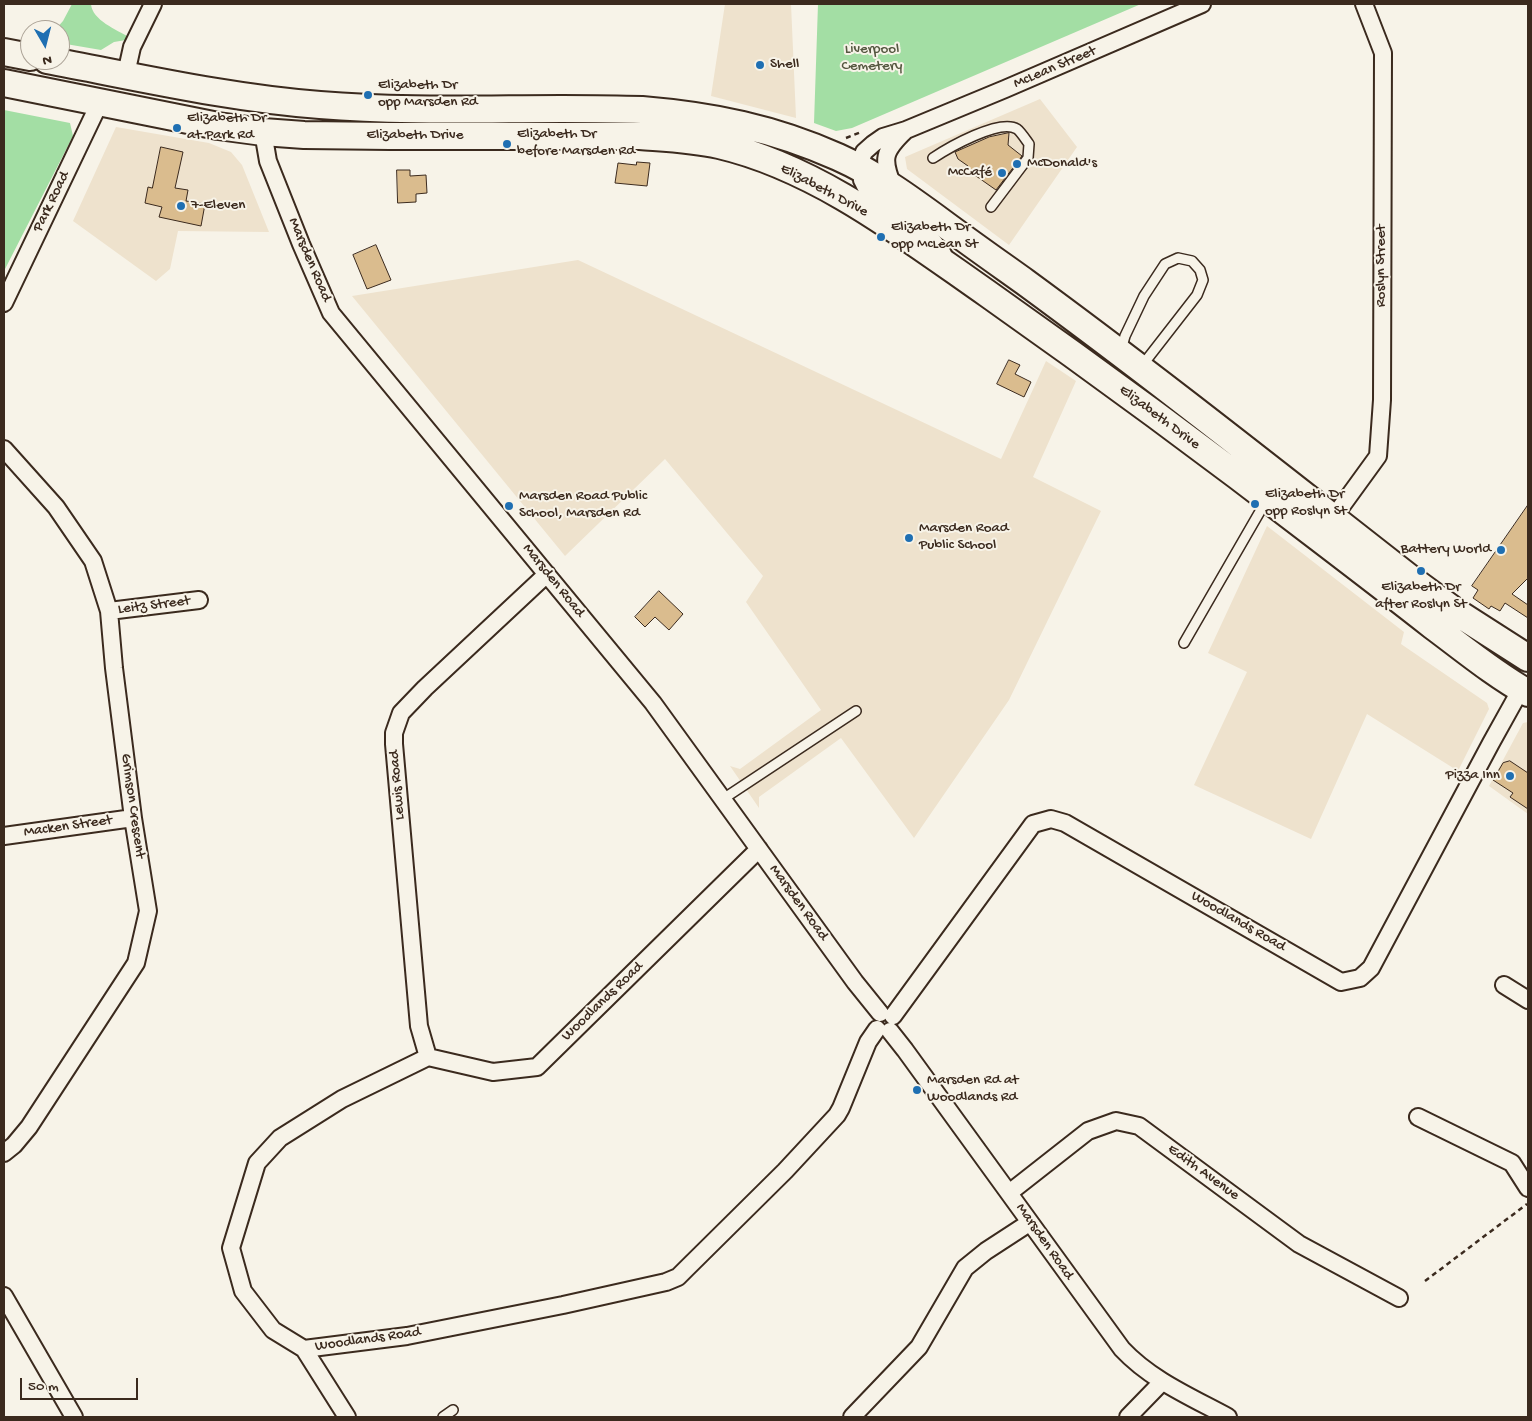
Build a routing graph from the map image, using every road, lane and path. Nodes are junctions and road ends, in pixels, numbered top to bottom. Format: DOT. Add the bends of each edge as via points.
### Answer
graph roads {
  1 [pos="153,4"];
  2 [pos="1202,4"];
  3 [pos="1364,4"];
  4 [pos="4,52"];
  5 [pos="20,55"];
  6 [pos="70,64"];
  7 [pos="126,74"];
  8 [pos="4,83"];
  9 [pos="264,100"];
  10 [pos="100,102"];
  11 [pos="198,122"];
  12 [pos="906,130"];
  13 [pos="263,132"];
  14 [pos="933,158"];
  15 [pos="861,169"];
  16 [pos="893,186"];
  17 [pos="991,207"];
  18 [pos="958,273"];
  19 [pos="4,303"];
  20 [pos="1130,361"];
  21 [pos="4,449"];
  22 [pos="1268,498"];
  23 [pos="1333,518"];
  24 [pos="547,574"];
  25 [pos="199,600"];
  26 [pos="109,611"];
  27 [pos="1184,643"];
  28 [pos="1528,658"];
  29 [pos="1525,691"];
  30 [pos="856,711"];
  31 [pos="723,799"];
  32 [pos="133,818"];
  33 [pos="4,836"];
  34 [pos="759,849"];
  35 [pos="1504,985"];
  36 [pos="1528,1000"];
  37 [pos="885,1022"];
  38 [pos="428,1057"];
  39 [pos="1418,1117"];
  40 [pos="4,1153"];
  41 [pos="1528,1188"];
  42 [pos="1009,1192"];
  43 [pos="1528,1203"];
  44 [pos="1029,1222"];
  45 [pos="1425,1282"];
  46 [pos="4,1296"];
  47 [pos="1399,1298"];
  48 [pos="304,1349"];
  49 [pos="1162,1382"];
  50 [pos="454,1410"];
  51 [pos="74,1417"];
  52 [pos="347,1417"];
  53 [pos="443,1417"];
  54 [pos="852,1417"];
  55 [pos="1128,1417"];
  56 [pos="1228,1417"];
  1 -- 7 [label="street" via="132,47"];
  2 -- 12 [label="street, McLean Street"];
  3 -- 23 [label="street, Roslyn Street" via="1384,53 1381,409 1378,456"];
  4 -- 5 [label="main road"];
  6 -- 7 [label="main road, Elizabeth Drive"];
  7 -- 9 [label="main road, Elizabeth Drive"];
  7 -- 11 [label="main road" via="127,89 134,94 174,103 188,110"];
  8 -- 10 [label="main road, Elizabeth Drive"];
  9 -- 13 [label="main road"];
  9 -- 15 [label="main road, Elizabeth Drive" via="352,107 593,108 686,113 765,130 839,157"];
  10 -- 11 [label="main road, Elizabeth Drive"];
  10 -- 19 [label="street, Park Road"];
  11 -- 13 [label="main road, Elizabeth Drive"];
  12 -- 15 [label="street, McLean Street" via="872,144 864,152"];
  12 -- 16 [label="street, McLean Street" via="885,157"];
  13 -- 18 [label="main road, Elizabeth Drive" via="390,136 640,136 718,145 754,155 799,174 840,196"];
  13 -- 24 [label="street, Marsden Road" via="268,161 332,313"];
  14 -- 17 [label="lane" via="947,148 993,128 1008,126 1017,129 1029,144 1028,158"];
  15 -- 16 [label="main road, Elizabeth Drive"];
  15 -- 18 [label="street" via="869,194 929,236"];
  16 -- 20 [label="main road, Elizabeth Drive"];
  18 -- 22 [label="main road, Elizabeth Drive"];
  20 -- 20 [label="lane" via="1125,336 1144,296 1165,264 1178,258 1192,262 1200,270 1203,280 1197,295"];
  20 -- 23 [label="main road, Elizabeth Drive"];
  21 -- 26 [label="street, Grimson Crescent" via="56,507 93,561"];
  22 -- 27 [label="lane"];
  22 -- 29 [label="main road, Elizabeth Drive" via="1468,654"];
  23 -- 28 [label="main road, Elizabeth Drive" via="1456,612"];
  24 -- 31 [label="street, Marsden Road" via="653,703"];
  24 -- 38 [label="street, Lewis Road" via="425,688 401,713 396,724 394,744 419,1026"];
  25 -- 26 [label="street, Leitz Street"];
  26 -- 32 [label="street, Grimson Crescent"];
  29 -- 37 [label="street, Woodlands Road" via="1491,743 1371,968 1360,978 1341,982 1065,823 1052,819 1033,824"];
  30 -- 31 [label="lane"];
  31 -- 34 [label="street, Marsden Road"];
  32 -- 33 [label="street, Macken Street"];
  32 -- 40 [label="street, Grimson Crescent" via="148,911 136,962 29,1127"];
  34 -- 37 [label="street, Marsden Road"];
  34 -- 38 [label="street, Woodlands Road" via="536,1067 494,1072"];
  35 -- 36 [label="street"];
  37 -- 42 [label="street, Marsden Road"];
  37 -- 48 [label="street, Woodlands Road" via="868,1042 837,1115 678,1277 651,1287 407,1336"];
  38 -- 48 [label="street, Woodlands Road" via="342,1099 280,1138 257,1163 231,1248 243,1291 273,1330"];
  39 -- 41 [label="street" via="1512,1162"];
  42 -- 44 [label="street, Marsden Road"];
  42 -- 47 [label="street, Edith Avenue" via="1088,1130 1116,1121 1139,1126 1299,1244"];
  43 -- 45 [label="path"];
  44 -- 49 [label="street, Marsden Road" via="1122,1349"];
  44 -- 54 [label="street" via="965,1268 919,1347"];
  46 -- 51 [label="street"];
  48 -- 52 [label="street"];
  49 -- 55 [label="street"];
  49 -- 56 [label="street, Marsden Road"];
  50 -- 53 [label="lane"];
}
